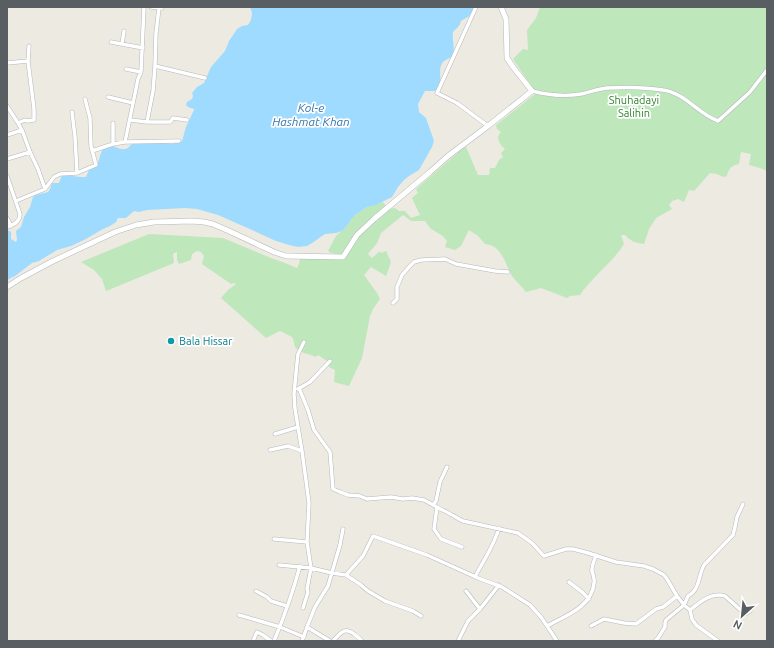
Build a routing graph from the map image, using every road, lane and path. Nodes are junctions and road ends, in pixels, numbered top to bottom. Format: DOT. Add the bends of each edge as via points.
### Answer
graph roads {
  1 [pos="144,7"];
  2 [pos="151,7"];
  3 [pos="476,7"];
  4 [pos="501,7"];
  5 [pos="161,8"];
  6 [pos="124,31"];
  7 [pos="111,42"];
  8 [pos="122,44"];
  9 [pos="29,46"];
  10 [pos="143,48"];
  11 [pos="28,62"];
  12 [pos="7,63"];
  13 [pos="155,66"];
  14 [pos="126,69"];
  15 [pos="767,70"];
  16 [pos="141,72"];
  17 [pos="205,78"];
  18 [pos="532,91"];
  19 [pos="108,97"];
  20 [pos="85,99"];
  21 [pos="133,103"];
  22 [pos="7,106"];
  23 [pos="72,112"];
  24 [pos="130,120"];
  25 [pos="187,120"];
  26 [pos="148,122"];
  27 [pos="18,123"];
  28 [pos="113,123"];
  29 [pos="488,126"];
  30 [pos="22,130"];
  31 [pos="7,135"];
  32 [pos="179,141"];
  33 [pos="125,142"];
  34 [pos="113,144"];
  35 [pos="92,151"];
  36 [pos="30,152"];
  37 [pos="7,159"];
  38 [pos="77,173"];
  39 [pos="7,176"];
  40 [pos="45,189"];
  41 [pos="16,201"];
  42 [pos="7,218"];
  43 [pos="9,227"];
  44 [pos="508,272"];
  45 [pos="7,287"];
  46 [pos="393,303"];
  47 [pos="304,342"];
  48 [pos="330,361"];
  49 [pos="299,388"];
  50 [pos="294,392"];
  51 [pos="298,427"];
  52 [pos="275,434"];
  53 [pos="270,450"];
  54 [pos="302,451"];
  55 [pos="447,467"];
  56 [pos="744,504"];
  57 [pos="435,506"];
  58 [pos="499,528"];
  59 [pos="343,530"];
  60 [pos="274,538"];
  61 [pos="307,542"];
  62 [pos="462,547"];
  63 [pos="596,556"];
  64 [pos="279,565"];
  65 [pos="300,566"];
  66 [pos="311,568"];
  67 [pos="332,573"];
  68 [pos="346,575"];
  69 [pos="475,577"];
  70 [pos="569,582"];
  71 [pos="499,585"];
  72 [pos="256,591"];
  73 [pos="466,591"];
  74 [pos="677,596"];
  75 [pos="589,599"];
  76 [pos="684,605"];
  77 [pos="287,606"];
  78 [pos="303,608"];
  79 [pos="480,609"];
  80 [pos="690,610"];
  81 [pos="750,611"];
  82 [pos="239,615"];
  83 [pos="421,616"];
  84 [pos="547,626"];
  85 [pos="591,626"];
  86 [pos="307,627"];
  87 [pos="280,628"];
  88 [pos="303,639"];
  89 [pos="253,641"];
  90 [pos="272,641"];
  91 [pos="331,641"];
  92 [pos="362,641"];
  93 [pos="458,641"];
  94 [pos="557,641"];
  95 [pos="655,641"];
  96 [pos="718,641"];
  1 -- 10 [label="street"];
  2 -- 5 [label="street"];
  3 -- 29 [label="street" via="437,93 457,103"];
  4 -- 18 [label="street" via="506,19 507,58"];
  5 -- 13 [label="street" via="156,33"];
  6 -- 8 [label="street"];
  7 -- 8 [label="street"];
  8 -- 10 [label="street"];
  9 -- 11 [label="street"];
  10 -- 16 [label="street"];
  11 -- 12 [label="street"];
  11 -- 27 [label="street" via="34,120"];
  13 -- 17 [label="street"];
  13 -- 26 [label="street"];
  14 -- 16 [label="street"];
  15 -- 18 [label="street" via="750,92 718,121 711,119 676,93 665,90 609,88 566,96"];
  16 -- 21 [label="street"];
  18 -- 29 [label="street"];
  19 -- 21 [label="street"];
  20 -- 35 [label="street" via="90,118"];
  21 -- 24 [label="street"];
  22 -- 27 [label="street"];
  23 -- 38 [label="street"];
  24 -- 26 [label="street"];
  24 -- 33 [label="street"];
  25 -- 26 [label="street" via="173,118 171,122"];
  27 -- 30 [label="street"];
  28 -- 34 [label="street"];
  29 -- 45 [label="street" via="448,156 374,219 357,235 343,257 286,256 213,224 192,221 154,222 116,232 52,261"];
  30 -- 31 [label="street"];
  30 -- 36 [label="street"];
  32 -- 33 [label="street"];
  33 -- 34 [label="street"];
  34 -- 35 [label="street"];
  35 -- 38 [label="street" via="96,165"];
  36 -- 37 [label="street"];
  36 -- 40 [label="street"];
  38 -- 40 [label="street" via="54,177"];
  39 -- 41 [label="street"];
  40 -- 41 [label="street"];
  41 -- 43 [label="street" via="20,217 18,222"];
  42 -- 43 [label="street"];
  44 -- 46 [label="street" via="456,264 445,259 421,260 414,262 402,275 397,287 397,299"];
  47 -- 50 [label="street" via="296,362"];
  48 -- 49 [label="street" via="310,382"];
  49 -- 50 [label="street"];
  49 -- 57 [label="street" via="314,430 330,452 333,489 367,499 412,498 424,500"];
  50 -- 51 [label="street"];
  51 -- 52 [label="street"];
  51 -- 54 [label="street"];
  53 -- 54 [label="street" via="288,446"];
  54 -- 61 [label="street" via="309,503"];
  55 -- 57 [label="street" via="440,482"];
  56 -- 76 [label="street" via="737,517 733,535 704,565 697,589 688,596"];
  57 -- 58 [label="street" via="463,521"];
  57 -- 62 [label="street" via="434,529 437,534 441,539"];
  58 -- 63 [label="street" via="518,533 532,542 544,556 573,549"];
  58 -- 69 [label="street" via="494,544"];
  59 -- 67 [label="street"];
  60 -- 61 [label="street"];
  61 -- 66 [label="street"];
  63 -- 74 [label="street" via="653,569 664,575"];
  63 -- 75 [label="street" via="592,570 595,582"];
  64 -- 65 [label="street"];
  65 -- 66 [label="street"];
  65 -- 77 [label="street"];
  66 -- 67 [label="street"];
  66 -- 78 [label="street"];
  67 -- 68 [label="street"];
  67 -- 86 [label="street"];
  68 -- 69 [label="street" via="362,556 373,536 427,555"];
  68 -- 83 [label="street" via="385,601"];
  69 -- 71 [label="street"];
  70 -- 75 [label="street"];
  71 -- 79 [label="street"];
  71 -- 84 [label="street" via="530,605"];
  72 -- 77 [label="street" via="271,601"];
  73 -- 79 [label="street"];
  74 -- 76 [label="street"];
  74 -- 85 [label="street" via="636,624 604,619"];
  75 -- 84 [label="street" via="568,616"];
  76 -- 80 [label="street"];
  76 -- 95 [label="street" via="666,620 665,627"];
  77 -- 87 [label="street"];
  79 -- 93 [label="street" via="468,621"];
  80 -- 81 [label="street" via="710,596 722,595 745,614"];
  80 -- 96 [label="street" via="696,624"];
  82 -- 87 [label="street"];
  84 -- 94 [label="street"];
  86 -- 88 [label="street"];
  86 -- 91 [label="street"];
  87 -- 88 [label="street"];
  87 -- 90 [label="street"];
  89 -- 90 [label="street" via="257,632"];
  91 -- 92 [label="street" via="347,630"];
}
